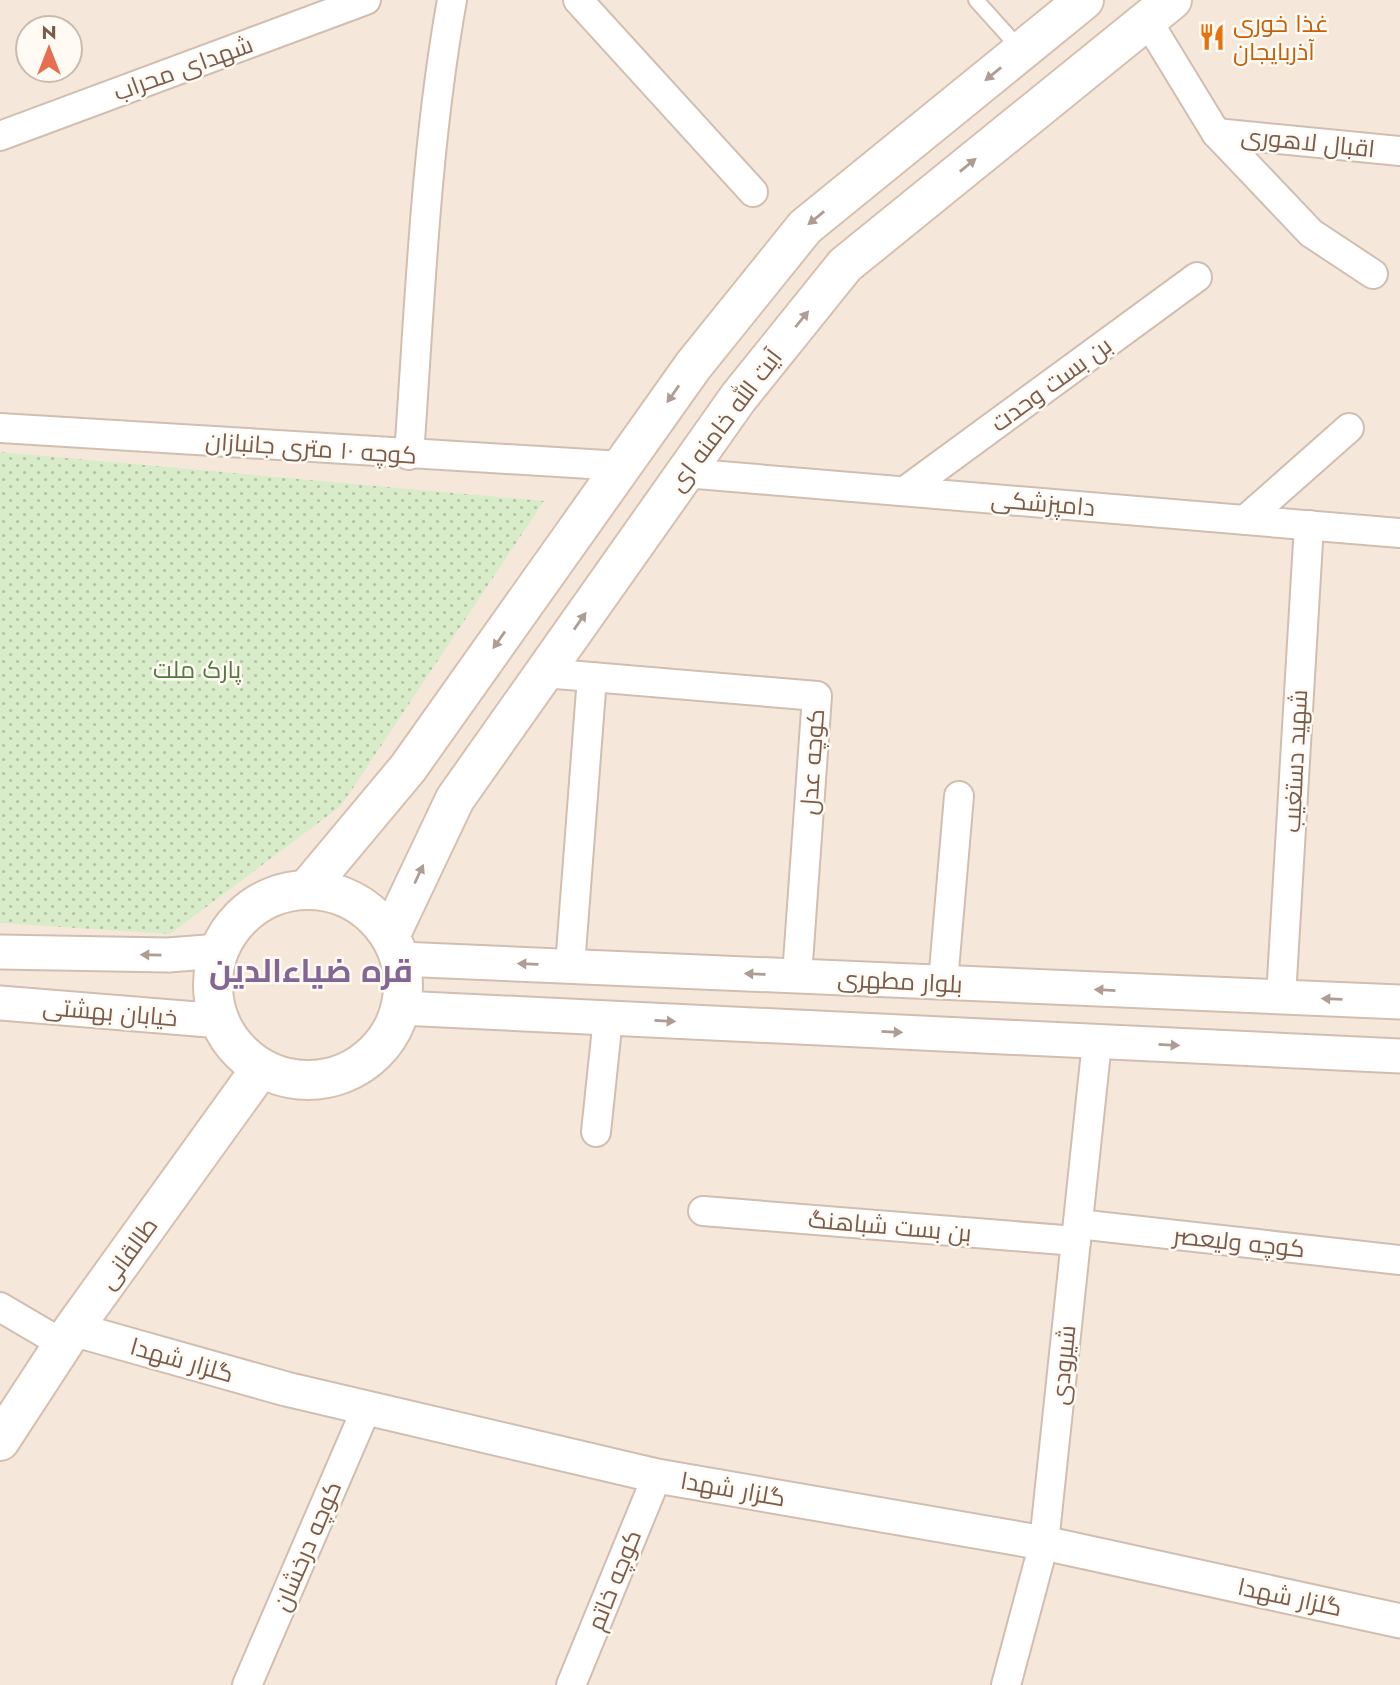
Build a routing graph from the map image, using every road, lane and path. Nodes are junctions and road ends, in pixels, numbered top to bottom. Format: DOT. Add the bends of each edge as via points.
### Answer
graph roads {
  1 [pos="366,0"];
  2 [pos="452,0"];
  3 [pos="578,0"];
  4 [pos="976,0"];
  5 [pos="1084,0"];
  6 [pos="1159,10"];
  7 [pos="1021,51"];
  8 [pos="1216,132"];
  9 [pos="0,136"];
  10 [pos="1400,151"];
  11 [pos="752,192"];
  12 [pos="1373,274"];
  13 [pos="1197,278"];
  14 [pos="0,428"];
  15 [pos="1349,428"];
  16 [pos="409,455"];
  17 [pos="622,466"];
  18 [pos="685,473"];
  19 [pos="905,491"];
  20 [pos="1245,520"];
  21 [pos="1310,525"];
  22 [pos="1400,533"];
  23 [pos="544,673"];
  24 [pos="592,677"];
  25 [pos="959,796"];
  26 [pos="307,890"];
  27 [pos="395,947"];
  28 [pos="219,951"];
  29 [pos="0,952"];
  30 [pos="570,966"];
  31 [pos="797,976"];
  32 [pos="943,982"];
  33 [pos="1281,997"];
  34 [pos="1400,1002"];
  35 [pos="0,1003"];
  36 [pos="401,1008"];
  37 [pos="608,1018"];
  38 [pos="221,1021"];
  39 [pos="1097,1042"];
  40 [pos="1400,1056"];
  41 [pos="261,1068"];
  42 [pos="596,1132"];
  43 [pos="703,1211"];
  44 [pos="1077,1232"];
  45 [pos="1400,1260"];
  46 [pos="0,1307"];
  47 [pos="68,1337"];
  48 [pos="367,1407"];
  49 [pos="0,1441"];
  50 [pos="657,1476"];
  51 [pos="1044,1543"];
  52 [pos="1400,1621"];
  53 [pos="247,1685"];
  54 [pos="571,1685"];
  55 [pos="1006,1685"];
  1 -- 9 [label="street, شهدای محراب"];
  2 -- 16 [label="street" via="440,68"];
  3 -- 11 [label="street"];
  4 -- 7 [label="lane"];
  5 -- 7 [label="main road"];
  6 -- 8 [label="street"];
  18 -- 6 [label="main road, آیت الله خامنه ای, one-way" via="738,398 845,265"];
  7 -- 17 [label="main road, one-way" via="805,227 693,366"];
  8 -- 10 [label="street, اقبال لاهوری"];
  8 -- 12 [label="street" via="1311,233"];
  13 -- 19 [label="street, بن بست وحدت"];
  14 -- 16 [label="street, کوچه ۱۰ متری جانبازان"];
  15 -- 20 [label="street"];
  16 -- 17 [label="street, کوچه ۱۰ متری جانبازان"];
  17 -- 26 [label="main road, one-way" via="408,768"];
  18 -- 19 [label="street, دامپزشکی"];
  23 -- 18 [label="main road, آیت الله خامنه ای, one-way"];
  19 -- 20 [label="street, دامپزشکی"];
  20 -- 21 [label="street, دامپزشکی"];
  21 -- 22 [label="street, دامپزشکی"];
  21 -- 33 [label="street, شهید دستغیب"];
  23 -- 24 [label="street, کوچه عدل"];
  27 -- 23 [label="main road, آیت الله خامنه ای, one-way" via="455,799"];
  24 -- 30 [label="street"];
  24 -- 31 [label="street, کوچه عدل" via="817,696"];
  25 -- 32 [label="street"];
  26 -- 27 [label="main road" via="332,892 355,901 375,916"];
  26 -- 28 [label="main road" via="282,893 260,903 240,918"];
  30 -- 27 [label="street, بلوار مطهری, one-way"];
  27 -- 36 [label="main road" via="404,984"];
  28 -- 29 [label="street, one-way" via="168,955"];
  28 -- 38 [label="main road" via="213,986"];
  31 -- 30 [label="street, بلوار مطهری, one-way"];
  31 -- 32 [label="street, بلوار مطهری"];
  33 -- 32 [label="street, بلوار مطهری, one-way"];
  34 -- 33 [label="street, بلوار مطهری, one-way"];
  35 -- 38 [label="street, خیابان بهشتی"];
  36 -- 37 [label="street, بلوار مطهری"];
  36 -- 41 [label="main road" via="377,1051 334,1077 309,1080"];
  37 -- 39 [label="street, بلوار مطهری, one-way"];
  37 -- 42 [label="street"];
  38 -- 41 [label="main road" via="241,1052"];
  39 -- 40 [label="street, بلوار مطهری, one-way"];
  39 -- 44 [label="street, شیرودی"];
  41 -- 47 [label="main road, طالقانی"];
  43 -- 44 [label="street, بن بست شباهنگ"];
  44 -- 45 [label="street, کوچه ولیعصر"];
  44 -- 51 [label="street, شیرودی"];
  46 -- 47 [label="street"];
  47 -- 48 [label="street, گلزار شهدا"];
  47 -- 49 [label="main road, طالقانی"];
  48 -- 50 [label="street, گلزار شهدا"];
  48 -- 53 [label="street, کوچه درخشان"];
  50 -- 51 [label="street, گلزار شهدا"];
  50 -- 54 [label="street, کوچه خاتم"];
  51 -- 52 [label="street, گلزار شهدا"];
  51 -- 55 [label="street, شیرودی"];
}
